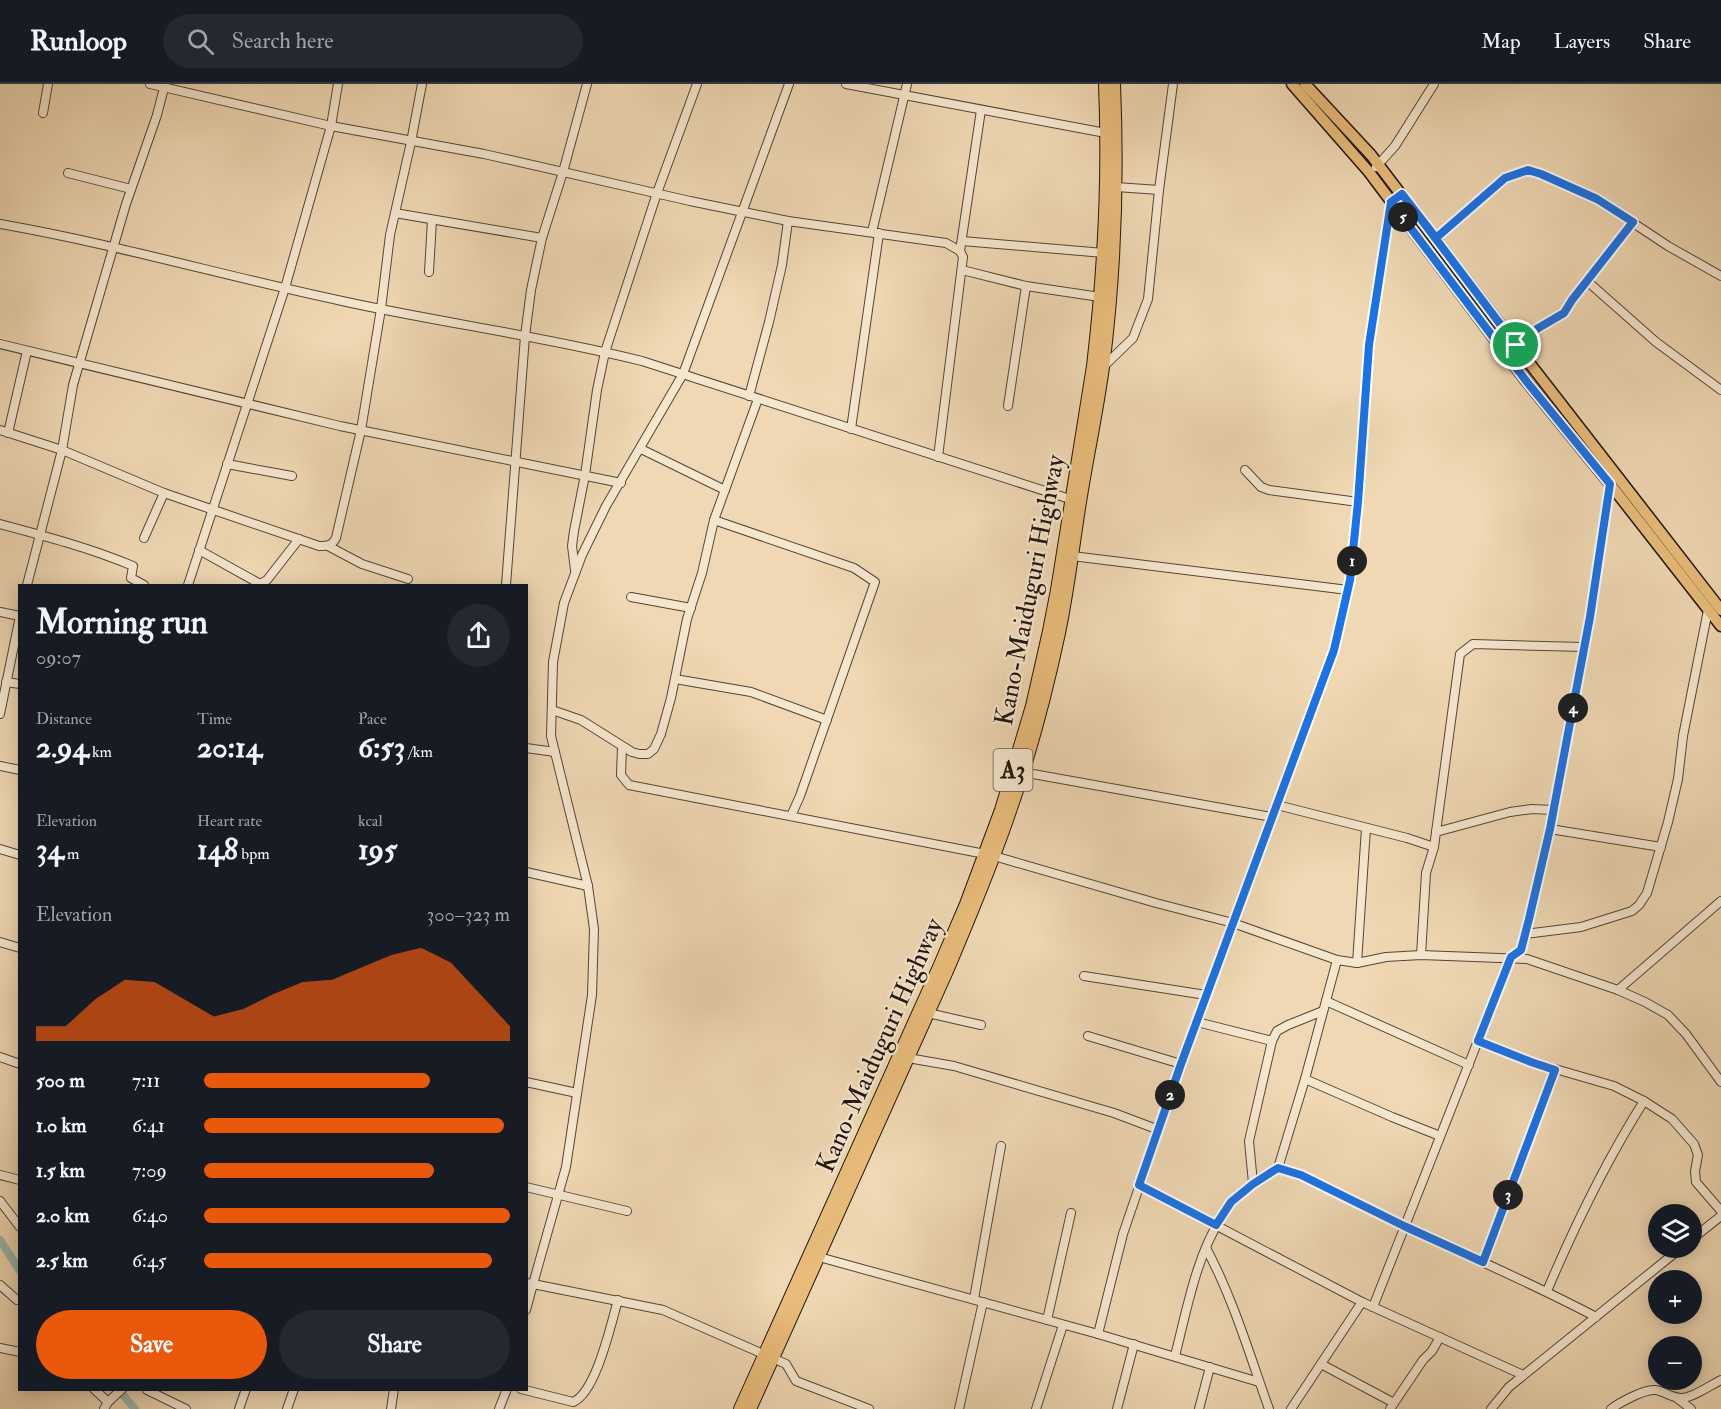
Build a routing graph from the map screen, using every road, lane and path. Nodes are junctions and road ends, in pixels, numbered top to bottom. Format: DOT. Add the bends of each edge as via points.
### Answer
graph roads {
  1 [pos="48,84"];
  2 [pos="150,84"];
  3 [pos="338,84"];
  4 [pos="422,84"];
  5 [pos="587,84"];
  6 [pos="698,84"];
  7 [pos="789,84"];
  8 [pos="846,84"];
  9 [pos="907,84"];
  10 [pos="1105,84"];
  11 [pos="1114,84"];
  12 [pos="1173,84"];
  13 [pos="1292,84"];
  14 [pos="1305,84"];
  15 [pos="1434,84"];
  16 [pos="165,86"];
  17 [pos="905,95"];
  18 [pos="981,110"];
  19 [pos="43,113"];
  20 [pos="331,126"];
  21 [pos="1111,134"];
  22 [pos="411,142"];
  23 [pos="1379,164"];
  24 [pos="68,172"];
  25 [pos="563,172"];
  26 [pos="1369,172"];
  27 [pos="1116,188"];
  28 [pos="131,189"];
  29 [pos="1159,190"];
  30 [pos="657,193"];
  31 [pos="1402,194"];
  32 [pos="1391,202"];
  33 [pos="741,211"];
  34 [pos="395,213"];
  35 [pos="432,219"];
  36 [pos="788,221"];
  37 [pos="1633,222"];
  38 [pos="0,224"];
  39 [pos="876,233"];
  40 [pos="542,238"];
  41 [pos="1436,238"];
  42 [pos="962,240"];
  43 [pos="114,247"];
  44 [pos="960,251"];
  45 [pos="1104,254"];
  46 [pos="962,270"];
  47 [pos="429,272"];
  48 [pos="1721,276"];
  49 [pos="1587,281"];
  50 [pos="1026,286"];
  51 [pos="285,288"];
  52 [pos="1100,297"];
  53 [pos="381,309"];
  54 [pos="525,336"];
  55 [pos="0,344"];
  56 [pos="1516,345"];
  57 [pos="27,351"];
  58 [pos="605,352"];
  59 [pos="80,364"];
  60 [pos="1102,367"];
  61 [pos="683,374"];
  62 [pos="1721,390"];
  63 [pos="749,396"];
  64 [pos="758,399"];
  65 [pos="247,405"];
  66 [pos="1008,406"];
  67 [pos="851,429"];
  68 [pos="361,430"];
  69 [pos="4,431"];
  70 [pos="641,449"];
  71 [pos="62,450"];
  72 [pos="938,457"];
  73 [pos="516,462"];
  74 [pos="227,464"];
  75 [pos="1245,470"];
  76 [pos="585,475"];
  77 [pos="292,476"];
  78 [pos="621,483"];
  79 [pos="1610,484"];
  80 [pos="725,490"];
  81 [pos="164,493"];
  82 [pos="1076,501"];
  83 [pos="1358,502"];
  84 [pos="213,510"];
  85 [pos="714,520"];
  86 [pos="0,524"];
  87 [pos="40,534"];
  88 [pos="144,538"];
  89 [pos="299,539"];
  90 [pos="328,546"];
  91 [pos="199,550"];
  92 [pos="1072,556"];
  93 [pos="575,574"];
  94 [pos="408,579"];
  95 [pos="1691,579"];
  96 [pos="27,584"];
  97 [pos="142,584"];
  98 [pos="188,584"];
  99 [pos="260,584"];
  100 [pos="506,584"];
  101 [pos="1348,590"];
  102 [pos="632,597"];
  103 [pos="691,608"];
  104 [pos="1708,610"];
  105 [pos="1721,610"];
  106 [pos="0,612"];
  107 [pos="18,616"];
  108 [pos="18,625"];
  109 [pos="1721,626"];
  110 [pos="1584,647"];
  111 [pos="675,679"];
  112 [pos="6,682"];
  113 [pos="18,684"];
  114 [pos="552,710"];
  115 [pos="0,714"];
  116 [pos="827,720"];
  117 [pos="622,747"];
  118 [pos="528,748"];
  119 [pos="555,752"];
  120 [pos="0,766"];
  121 [pos="18,770"];
  122 [pos="1022,772"];
  123 [pos="1277,805"];
  124 [pos="1553,810"];
  125 [pos="791,816"];
  126 [pos="1272,818"];
  127 [pos="1366,828"];
  128 [pos="1550,829"];
  129 [pos="1436,832"];
  130 [pos="1434,847"];
  131 [pos="1661,847"];
  132 [pos="0,849"];
  133 [pos="18,854"];
  134 [pos="989,855"];
  135 [pos="528,872"];
  136 [pos="588,886"];
  137 [pos="1721,901"];
  138 [pos="1233,923"];
  139 [pos="1525,934"];
  140 [pos="0,942"];
  141 [pos="18,947"];
  142 [pos="1421,956"];
  143 [pos="1511,957"];
  144 [pos="1337,960"];
  145 [pos="1357,963"];
  146 [pos="1084,976"];
  147 [pos="1618,990"];
  148 [pos="1206,995"];
  149 [pos="1326,1001"];
  150 [pos="1323,1011"];
  151 [pos="928,1013"];
  152 [pos="1197,1022"];
  153 [pos="981,1025"];
  154 [pos="1088,1036"];
  155 [pos="1272,1041"];
  156 [pos="1478,1041"];
  157 [pos="0,1057"];
  158 [pos="908,1058"];
  159 [pos="18,1063"];
  160 [pos="1181,1064"];
  161 [pos="1468,1065"];
  162 [pos="1555,1070"];
  163 [pos="1305,1079"];
  164 [pos="528,1082"];
  165 [pos="1721,1082"];
  166 [pos="577,1093"];
  167 [pos="1644,1101"];
  168 [pos="1159,1130"];
  169 [pos="1440,1136"];
  170 [pos="1001,1146"];
  171 [pos="1278,1168"];
  172 [pos="0,1175"];
  173 [pos="18,1177"];
  174 [pos="1253,1184"];
  175 [pos="1139,1185"];
  176 [pos="528,1186"];
  177 [pos="558,1194"];
  178 [pos="0,1201"];
  179 [pos="627,1211"];
  180 [pos="1721,1211"];
  181 [pos="1071,1213"];
  182 [pos="1721,1216"];
  183 [pos="18,1224"];
  184 [pos="1216,1225"];
  185 [pos="1404,1226"];
  186 [pos="1702,1231"];
  187 [pos="1206,1248"];
  188 [pos="819,1257"];
  189 [pos="1669,1258"];
  190 [pos="1483,1262"];
  191 [pos="530,1283"];
  192 [pos="0,1285"];
  193 [pos="1547,1291"];
  194 [pos="17,1300"];
  195 [pos="618,1300"];
  196 [pos="978,1301"];
  197 [pos="1362,1302"];
  198 [pos="1373,1306"];
  199 [pos="1596,1317"];
  200 [pos="1047,1320"];
  201 [pos="1063,1325"];
  202 [pos="1098,1334"];
  203 [pos="1440,1337"];
  204 [pos="1134,1344"];
  205 [pos="0,1348"];
  206 [pos="18,1352"];
  207 [pos="1175,1356"];
  208 [pos="769,1357"];
  209 [pos="1322,1364"];
  210 [pos="1210,1366"];
  211 [pos="1523,1375"];
  212 [pos="1721,1380"];
  213 [pos="1259,1382"];
  214 [pos="96,1391"];
  215 [pos="149,1391"];
  216 [pos="245,1391"];
  217 [pos="293,1391"];
  218 [pos="394,1391"];
  219 [pos="506,1391"];
  220 [pos="528,1391"];
  221 [pos="118,1392"];
  222 [pos="1677,1398"];
  223 [pos="106,1405"];
  224 [pos="1392,1406"];
  225 [pos="186,1409"];
  226 [pos="239,1409"];
  227 [pos="287,1409"];
  228 [pos="391,1409"];
  229 [pos="500,1409"];
  230 [pos="740,1409"];
  231 [pos="750,1409"];
  232 [pos="869,1409"];
  233 [pos="959,1409"];
  234 [pos="1036,1409"];
  235 [pos="1117,1409"];
  236 [pos="1199,1409"];
  237 [pos="1269,1409"];
  238 [pos="1291,1409"];
  239 [pos="1491,1409"];
  240 [pos="1611,1409"];
  241 [pos="1691,1409"];
  1 -- 19 [label="street"];
  2 -- 16 [label="street"];
  3 -- 20 [label="street"];
  4 -- 22 [label="street"];
  5 -- 25 [label="street"];
  6 -- 30 [label="street"];
  7 -- 33 [label="street"];
  8 -- 17 [label="street"];
  9 -- 17 [label="street"];
  10 -- 21 [label="highway, Kano-Maiduguri Highway / A3"];
  11 -- 21 [label="highway, Kano-Maiduguri Highway / A3"];
  12 -- 29 [label="street"];
  13 -- 26 [label="main road"];
  14 -- 23 [label="main road"];
  15 -- 23 [label="street"];
  16 -- 20 [label="street"];
  16 -- 28 [label="street"];
  17 -- 18 [label="street"];
  17 -- 39 [label="street"];
  18 -- 21 [label="street"];
  18 -- 42 [label="street"];
  20 -- 22 [label="street"];
  20 -- 51 [label="street"];
  21 -- 27 [label="highway, Kano-Maiduguri Highway / A3"];
  21 -- 45 [label="highway, Kano-Maiduguri Highway / A3"];
  22 -- 25 [label="street"];
  22 -- 34 [label="street"];
  23 -- 26 [label="street"];
  23 -- 31 [label="main road"];
  24 -- 28 [label="street"];
  25 -- 30 [label="street"];
  25 -- 40 [label="street"];
  26 -- 32 [label="main road"];
  27 -- 29 [label="street"];
  27 -- 60 [label="highway, Kano-Maiduguri Highway / A3"];
  28 -- 43 [label="street"];
  29 -- 60 [label="street" via="1148,299 1133,338"];
  30 -- 33 [label="street"];
  30 -- 58 [label="street"];
  31 -- 32 [label="street"];
  31 -- 41 [label="main road"];
  32 -- 79 [label="main road"];
  32 -- 83 [label="street" via="1369,345"];
  33 -- 36 [label="street"];
  33 -- 61 [label="street"];
  34 -- 35 [label="street"];
  34 -- 53 [label="street"];
  35 -- 40 [label="street"];
  35 -- 47 [label="street"];
  36 -- 39 [label="street"];
  36 -- 63 [label="street" via="782,265"];
  37 -- 41 [label="street" via="1597,199 1528,170 1505,178"];
  37 -- 48 [label="street"];
  37 -- 49 [label="street"];
  38 -- 43 [label="street"];
  39 -- 44 [label="street" via="946,243"];
  39 -- 67 [label="street"];
  40 -- 54 [label="street"];
  41 -- 56 [label="main road"];
  42 -- 44 [label="street"];
  42 -- 45 [label="street"];
  43 -- 51 [label="street"];
  43 -- 59 [label="street"];
  44 -- 46 [label="street"];
  45 -- 52 [label="highway, Kano-Maiduguri Highway / A3"];
  46 -- 50 [label="street"];
  46 -- 72 [label="street"];
  49 -- 56 [label="street" via="1564,313"];
  49 -- 62 [label="street" via="1656,342"];
  50 -- 52 [label="street"];
  50 -- 66 [label="street"];
  51 -- 53 [label="street"];
  51 -- 65 [label="street"];
  52 -- 82 [label="highway, Kano-Maiduguri Highway / A3"];
  53 -- 54 [label="street"];
  53 -- 68 [label="street"];
  54 -- 58 [label="street"];
  54 -- 73 [label="street"];
  55 -- 57 [label="street"];
  56 -- 95 [label="main road"];
  57 -- 59 [label="street"];
  57 -- 69 [label="street"];
  58 -- 61 [label="street"];
  58 -- 76 [label="street"];
  59 -- 65 [label="street"];
  59 -- 71 [label="street"];
  60 -- 82 [label="highway, Kano-Maiduguri Highway / A3"];
  61 -- 63 [label="street"];
  61 -- 70 [label="street"];
  63 -- 64 [label="street"];
  64 -- 67 [label="street"];
  64 -- 80 [label="street"];
  65 -- 68 [label="street"];
  65 -- 74 [label="street"];
  67 -- 72 [label="street"];
  68 -- 73 [label="street"];
  68 -- 90 [label="street" via="336,538"];
  69 -- 71 [label="street"];
  70 -- 78 [label="street"];
  70 -- 80 [label="street"];
  71 -- 81 [label="street"];
  71 -- 87 [label="street"];
  72 -- 82 [label="street"];
  73 -- 76 [label="street"];
  73 -- 100 [label="street"];
  74 -- 77 [label="street"];
  74 -- 84 [label="street"];
  75 -- 83 [label="street" via="1269,490"];
  76 -- 78 [label="street"];
  76 -- 93 [label="street" via="573,538"];
  78 -- 93 [label="street"];
  79 -- 95 [label="main road"];
  79 -- 110 [label="street"];
  80 -- 85 [label="street"];
  81 -- 84 [label="street"];
  81 -- 88 [label="street"];
  82 -- 92 [label="highway, Kano-Maiduguri Highway / A3"];
  82 -- 134 [label="highway, Kano-Maiduguri Highway / A3" via="1037,683"];
  83 -- 101 [label="street"];
  84 -- 89 [label="street"];
  84 -- 91 [label="street"];
  85 -- 103 [label="street"];
  85 -- 116 [label="street" via="854,568 875,582"];
  86 -- 87 [label="street"];
  87 -- 96 [label="street"];
  87 -- 97 [label="street" via="133,566 131,578"];
  89 -- 90 [label="street"];
  89 -- 99 [label="street"];
  90 -- 94 [label="street" via="362,564"];
  91 -- 98 [label="street"];
  91 -- 99 [label="street"];
  92 -- 101 [label="street"];
  92 -- 122 [label="highway, Kano-Maiduguri Highway / A3" via="1052,664"];
  93 -- 114 [label="street" via="564,603 553,662"];
  95 -- 104 [label="main road"];
  95 -- 105 [label="main road"];
  101 -- 123 [label="street" via="1334,650"];
  102 -- 103 [label="street"];
  103 -- 111 [label="street"];
  104 -- 109 [label="main road"];
  104 -- 131 [label="street" via="1678,779"];
  106 -- 107 [label="street"];
  108 -- 112 [label="street"];
  110 -- 124 [label="street"];
  110 -- 129 [label="street" via="1473,644 1460,654"];
  111 -- 116 [label="street" via="751,692"];
  111 -- 117 [label="street" via="654,750 639,754"];
  112 -- 113 [label="street"];
  112 -- 115 [label="street"];
  114 -- 117 [label="street" via="581,720"];
  114 -- 119 [label="street"];
  116 -- 125 [label="street"];
  117 -- 125 [label="street" via="621,775 629,785"];
  118 -- 119 [label="street"];
  119 -- 136 [label="street"];
  120 -- 121 [label="street"];
  122 -- 126 [label="street"];
  122 -- 134 [label="highway, Kano-Maiduguri Highway / A3"];
  123 -- 126 [label="street"];
  123 -- 127 [label="street"];
  124 -- 128 [label="street"];
  124 -- 129 [label="street" via="1510,812"];
  125 -- 134 [label="street"];
  126 -- 138 [label="street"];
  127 -- 130 [label="street"];
  127 -- 145 [label="street"];
  128 -- 131 [label="street"];
  128 -- 139 [label="street"];
  129 -- 130 [label="street"];
  130 -- 142 [label="street" via="1426,873"];
  131 -- 139 [label="street" via="1647,893 1632,911 1581,927"];
  132 -- 133 [label="street"];
  134 -- 138 [label="street"];
  134 -- 151 [label="highway, Kano-Maiduguri Highway / A3" via="974,907"];
  134 -- 208 [label="highway, Kano-Maiduguri Highway / A3"];
  135 -- 136 [label="street"];
  136 -- 166 [label="street" via="594,929 592,995"];
  137 -- 147 [label="street"];
  138 -- 144 [label="street"];
  138 -- 148 [label="street"];
  139 -- 143 [label="street" via="1521,950"];
  140 -- 141 [label="street"];
  142 -- 143 [label="street"];
  142 -- 145 [label="street"];
  143 -- 147 [label="street" via="1527,958"];
  143 -- 156 [label="street"];
  144 -- 145 [label="street"];
  144 -- 149 [label="street"];
  146 -- 148 [label="street"];
  147 -- 165 [label="street" via="1668,1015"];
  148 -- 152 [label="street"];
  149 -- 150 [label="street"];
  149 -- 161 [label="street"];
  150 -- 155 [label="street" via="1288,1024 1277,1031"];
  150 -- 163 [label="street"];
  151 -- 153 [label="street"];
  151 -- 158 [label="highway, Kano-Maiduguri Highway / A3"];
  152 -- 155 [label="street"];
  152 -- 160 [label="street"];
  154 -- 160 [label="street"];
  155 -- 174 [label="street" via="1249,1141"];
  156 -- 161 [label="street"];
  156 -- 162 [label="street"];
  157 -- 159 [label="street"];
  158 -- 168 [label="street" via="954,1066"];
  158 -- 188 [label="highway, Kano-Maiduguri Highway / A3"];
  160 -- 168 [label="street"];
  161 -- 169 [label="street"];
  162 -- 167 [label="street" via="1614,1086"];
  162 -- 190 [label="street"];
  163 -- 169 [label="street"];
  163 -- 171 [label="street"];
  164 -- 166 [label="street"];
  166 -- 177 [label="street"];
  167 -- 180 [label="street" via="1672,1119 1694,1144 1698,1155 1696,1182"];
  167 -- 193 [label="street" via="1588,1202"];
  168 -- 175 [label="street"];
  169 -- 185 [label="street"];
  170 -- 196 [label="street"];
  171 -- 174 [label="street"];
  171 -- 185 [label="street" via="1301,1175"];
  172 -- 173 [label="street"];
  174 -- 184 [label="street" via="1231,1202"];
  175 -- 184 [label="street"];
  175 -- 202 [label="street"];
  176 -- 177 [label="street"];
  177 -- 179 [label="street"];
  177 -- 191 [label="street"];
  178 -- 183 [label="street"];
  181 -- 200 [label="street"];
  182 -- 186 [label="street"];
  184 -- 187 [label="street"];
  184 -- 197 [label="street"];
  185 -- 190 [label="street"];
  185 -- 198 [label="street"];
  187 -- 207 [label="street"];
  187 -- 213 [label="street"];
  188 -- 196 [label="street"];
  188 -- 208 [label="highway, Kano-Maiduguri Highway / A3"];
  189 -- 199 [label="street"];
  190 -- 193 [label="street"];
  191 -- 195 [label="street"];
  192 -- 194 [label="street"];
  193 -- 199 [label="street"];
  195 -- 208 [label="street" via="663,1310"];
  195 -- 220 [label="street" via="603,1354 579,1399 573,1402"];
  196 -- 200 [label="street"];
  196 -- 233 [label="street"];
  197 -- 198 [label="street"];
  197 -- 209 [label="street"];
  198 -- 203 [label="street"];
  199 -- 211 [label="street"];
  200 -- 201 [label="street"];
  201 -- 202 [label="street"];
  201 -- 234 [label="street"];
  202 -- 204 [label="street"];
  203 -- 211 [label="street"];
  203 -- 224 [label="street"];
  204 -- 207 [label="street"];
  204 -- 235 [label="street"];
  205 -- 206 [label="street"];
  207 -- 210 [label="street"];
  208 -- 230 [label="highway, Kano-Maiduguri Highway / A3"];
  208 -- 231 [label="highway, Kano-Maiduguri Highway / A3"];
  208 -- 232 [label="street" via="786,1364 796,1381"];
  209 -- 224 [label="street"];
  209 -- 238 [label="street"];
  210 -- 213 [label="street"];
  210 -- 236 [label="street"];
  211 -- 239 [label="street"];
  212 -- 222 [label="street" via="1685,1399"];
  213 -- 237 [label="street"];
  214 -- 223 [label="street"];
  215 -- 225 [label="street"];
  216 -- 226 [label="street"];
  217 -- 227 [label="street"];
  218 -- 228 [label="street"];
  219 -- 229 [label="street"];
  221 -- 223 [label="street"];
  222 -- 240 [label="street" via="1655,1390"];
  222 -- 241 [label="street"];
}
